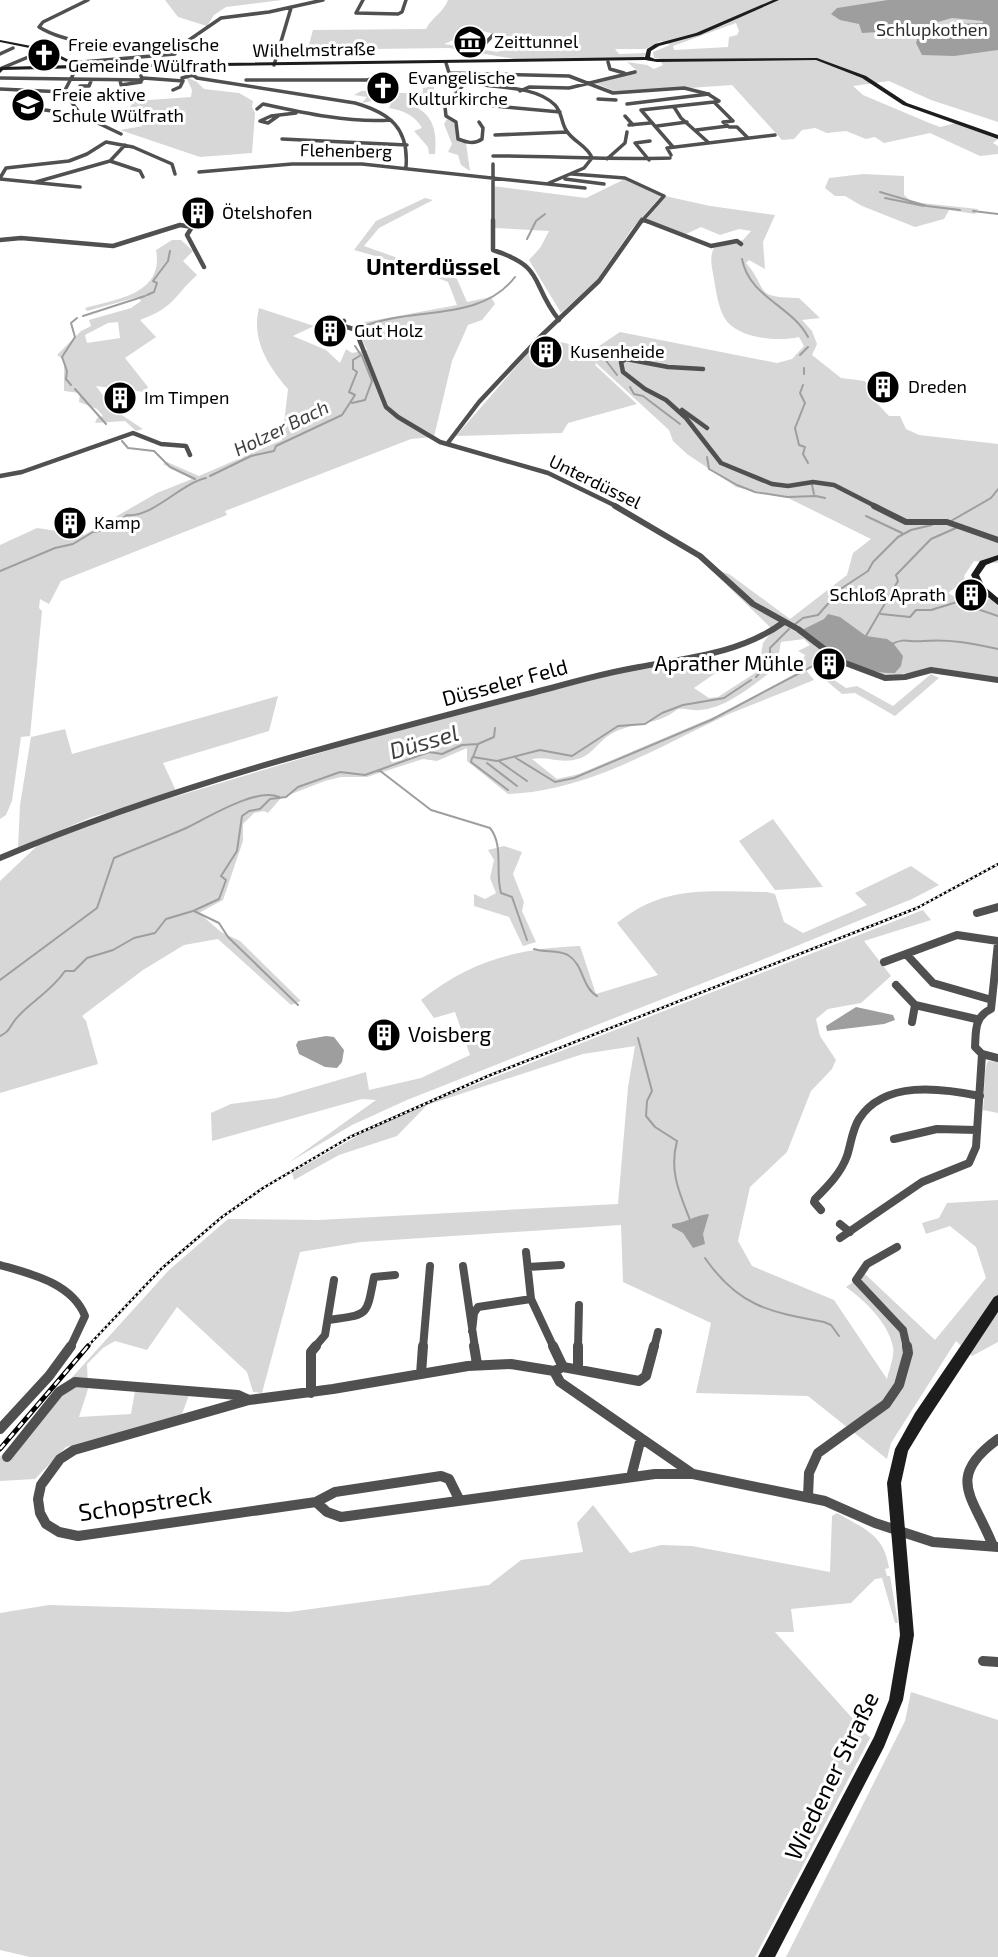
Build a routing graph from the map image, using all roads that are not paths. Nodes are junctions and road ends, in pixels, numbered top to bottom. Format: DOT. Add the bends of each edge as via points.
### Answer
graph roads {
  1 [pos="88,0"];
  2 [pos="292,0"];
  3 [pos="323,0"];
  4 [pos="363,0"];
  5 [pos="407,0"];
  6 [pos="777,0"];
  7 [pos="293,7"];
  8 [pos="493,35"];
  9 [pos="0,43"];
  10 [pos="481,48"];
  11 [pos="176,49"];
  12 [pos="45,50"];
  13 [pos="0,54"];
  14 [pos="649,58"];
  15 [pos="608,62"];
  16 [pos="446,63"];
  17 [pos="73,65"];
  18 [pos="274,65"];
  19 [pos="190,66"];
  20 [pos="139,67"];
  21 [pos="4,69"];
  22 [pos="635,72"];
  23 [pos="449,74"];
  24 [pos="625,74"];
  25 [pos="192,75"];
  26 [pos="379,77"];
  27 [pos="0,78"];
  28 [pos="143,78"];
  29 [pos="71,79"];
  30 [pos="183,79"];
  31 [pos="90,81"];
  32 [pos="232,82"];
  33 [pos="586,82"];
  34 [pos="465,83"];
  35 [pos="80,86"];
  36 [pos="0,89"];
  37 [pos="173,90"];
  38 [pos="64,92"];
  39 [pos="520,92"];
  40 [pos="619,94"];
  41 [pos="711,94"];
  42 [pos="598,99"];
  43 [pos="714,102"];
  44 [pos="627,104"];
  45 [pos="484,105"];
  46 [pos="674,107"];
  47 [pos="257,109"];
  48 [pos="45,110"];
  49 [pos="560,112"];
  50 [pos="304,113"];
  51 [pos="80,116"];
  52 [pos="278,116"];
  53 [pos="625,116"];
  54 [pos="695,118"];
  55 [pos="391,120"];
  56 [pos="686,121"];
  57 [pos="479,122"];
  58 [pos="650,123"];
  59 [pos="657,126"];
  60 [pos="728,126"];
  61 [pos="696,130"];
  62 [pos="567,132"];
  63 [pos="627,132"];
  64 [pos="121,134"];
  65 [pos="495,135"];
  66 [pos="775,135"];
  67 [pos="998,137"];
  68 [pos="748,138"];
  69 [pos="282,139"];
  70 [pos="650,141"];
  71 [pos="709,143"];
  72 [pos="125,145"];
  73 [pos="407,145"];
  74 [pos="673,147"];
  75 [pos="493,156"];
  76 [pos="592,158"];
  77 [pos="607,159"];
  78 [pos="649,160"];
  79 [pos="110,161"];
  80 [pos="493,164"];
  81 [pos="406,167"];
  82 [pos="199,172"];
  83 [pos="175,174"];
  84 [pos="572,174"];
  85 [pos="492,176"];
  86 [pos="143,177"];
  87 [pos="561,178"];
  88 [pos="0,179"];
  89 [pos="36,182"];
  90 [pos="548,184"];
  91 [pos="604,184"];
  92 [pos="80,187"];
  93 [pos="585,188"];
  94 [pos="643,220"];
  95 [pos="0,240"];
  96 [pos="741,244"];
  97 [pos="204,268"];
  98 [pos="559,320"];
  99 [pos="344,321"];
  100 [pos="703,369"];
  101 [pos="673,406"];
  102 [pos="707,428"];
  103 [pos="447,444"];
  104 [pos="190,455"];
  105 [pos="0,476"];
  106 [pos="998,540"];
  107 [pos="998,557"];
  108 [pos="998,602"];
  109 [pos="786,623"];
  110 [pos="998,680"];
  111 [pos="0,858"];
  112 [pos="998,907"];
  113 [pos="977,913"];
  114 [pos="998,942"];
  115 [pos="906,954"];
  116 [pos="884,962"];
  117 [pos="896,985"];
  118 [pos="992,1000"];
  119 [pos="915,1005"];
  120 [pos="976,1019"];
  121 [pos="912,1022"];
  122 [pos="982,1054"];
  123 [pos="998,1058"];
  124 [pos="980,1096"];
  125 [pos="977,1130"];
  126 [pos="894,1139"];
  127 [pos="821,1210"];
  128 [pos="840,1224"];
  129 [pos="850,1232"];
  130 [pos="840,1238"];
  131 [pos="897,1247"];
  132 [pos="526,1252"];
  133 [pos="0,1265"];
  134 [pos="561,1265"];
  135 [pos="430,1266"];
  136 [pos="463,1266"];
  137 [pos="528,1267"];
  138 [pos="395,1275"];
  139 [pos="334,1280"];
  140 [pos="531,1299"];
  141 [pos="998,1301"];
  142 [pos="579,1306"];
  143 [pos="328,1320"];
  144 [pos="472,1331"];
  145 [pos="658,1332"];
  146 [pos="477,1364"];
  147 [pos="558,1369"];
  148 [pos="578,1369"];
  149 [pos="421,1374"];
  150 [pos="311,1393"];
  151 [pos="249,1400"];
  152 [pos="0,1429"];
  153 [pos="641,1438"];
  154 [pos="998,1438"];
  155 [pos="7,1457"];
  156 [pos="693,1474"];
  157 [pos="631,1477"];
  158 [pos="808,1497"];
  159 [pos="459,1499"];
  160 [pos="316,1502"];
  161 [pos="897,1531"];
  162 [pos="996,1547"];
  163 [pos="983,1661"];
  164 [pos="998,1662"];
  165 [pos="766,1957"];
  1 -- 11 [label="street" via="39,27 102,45"];
  2 -- 7 [label="street"];
  3 -- 7 [label="street"];
  4 -- 5 [label="street" via="356,13 399,13"];
  6 -- 14 [label="main road" via="698,34 656,45"];
  7 -- 11 [label="street" via="218,20"];
  7 -- 18 [label="street"];
  8 -- 10 [label="street"];
  9 -- 12 [label="main road"];
  9 -- 13 [label="street" via="13,48"];
  11 -- 17 [label="street" via="175,54 157,57"];
  12 -- 17 [label="main road"];
  12 -- 21 [label="street"];
  14 -- 16 [label="main road, Wilhelmstraße"];
  14 -- 67 [label="main road" via="822,60 869,79 901,102"];
  15 -- 24 [label="street" via="610,69"];
  16 -- 18 [label="main road, Wilhelmstraße"];
  16 -- 23 [label="street"];
  17 -- 20 [label="main road, Wilhelmstraße"];
  17 -- 21 [label="main road, Wilhelmstraße"];
  17 -- 29 [label="street"];
  18 -- 19 [label="main road, Wilhelmstraße"];
  19 -- 20 [label="main road, Wilhelmstraße"];
  19 -- 25 [label="street"];
  20 -- 28 [label="street"];
  22 -- 24 [label="street"];
  23 -- 33 [label="street" via="568,76"];
  23 -- 34 [label="street"];
  24 -- 33 [label="street"];
  25 -- 30 [label="street"];
  25 -- 32 [label="street"];
  26 -- 32 [label="street"];
  27 -- 29 [label="street"];
  28 -- 30 [label="street"];
  28 -- 31 [label="street" via="137,85 119,84 120,80"];
  29 -- 31 [label="street"];
  29 -- 38 [label="street"];
  30 -- 37 [label="street"];
  31 -- 35 [label="street" via="89,86"];
  32 -- 55 [label="street" via="355,103"];
  33 -- 39 [label="street" via="559,89 529,87"];
  33 -- 40 [label="street"];
  34 -- 39 [label="street"];
  34 -- 57 [label="street" via="445,108 446,116 456,122 458,139 467,142 482,139"];
  36 -- 38 [label="street"];
  38 -- 51 [label="street"];
  39 -- 49 [label="street" via="551,101"];
  40 -- 41 [label="street" via="682,88"];
  40 -- 42 [label="street" via="613,101"];
  41 -- 43 [label="street" via="719,101"];
  41 -- 44 [label="street"];
  43 -- 46 [label="street"];
  43 -- 60 [label="street" via="733,121 723,122"];
  45 -- 49 [label="street"];
  46 -- 56 [label="street"];
  46 -- 58 [label="street" via="641,110"];
  47 -- 50 [label="street" via="263,104"];
  48 -- 51 [label="street"];
  49 -- 62 [label="street"];
  50 -- 52 [label="street"];
  50 -- 55 [label="street"];
  51 -- 64 [label="street"];
  53 -- 58 [label="street" via="631,125"];
  54 -- 56 [label="street"];
  55 -- 73 [label="street" via="403,132"];
  56 -- 59 [label="street"];
  56 -- 61 [label="street"];
  58 -- 59 [label="street"];
  59 -- 74 [label="street"];
  60 -- 61 [label="street"];
  60 -- 68 [label="street" via="737,127"];
  61 -- 71 [label="street"];
  62 -- 65 [label="street"];
  62 -- 76 [label="street" via="586,146"];
  63 -- 77 [label="street" via="627,140"];
  66 -- 68 [label="street"];
  68 -- 71 [label="street"];
  69 -- 73 [label="street"];
  70 -- 78 [label="street" via="635,143"];
  71 -- 74 [label="street"];
  72 -- 79 [label="street"];
  72 -- 83 [label="street" via="172,164"];
  72 -- 88 [label="street" via="100,143 87,154 52,164 6,168"];
  73 -- 81 [label="street"];
  74 -- 78 [label="street" via="667,148 671,157"];
  75 -- 76 [label="street"];
  76 -- 77 [label="street"];
  76 -- 84 [label="street"];
  77 -- 78 [label="street"];
  79 -- 86 [label="street" via="140,171"];
  79 -- 89 [label="street"];
  80 -- 85 [label="street"];
  81 -- 82 [label="street, Flehenberg" via="316,163"];
  81 -- 85 [label="street, Flehenberg"];
  84 -- 87 [label="street"];
  84 -- 94 [label="street" via="625,178 664,196"];
  85 -- 90 [label="street, Flehenberg"];
  85 -- 98 [label="street" via="493,250 528,265"];
  87 -- 90 [label="street"];
  87 -- 91 [label="street"];
  88 -- 89 [label="street"];
  89 -- 92 [label="street"];
  90 -- 93 [label="street, Flehenberg"];
  94 -- 96 [label="street" via="711,246"];
  94 -- 98 [label="street" via="599,281"];
  95 -- 97 [label="street" via="113,246 189,225 187,235"];
  98 -- 103 [label="street" via="479,402"];
  99 -- 103 [label="street" via="342,327 360,331 359,339 388,410"];
  100 -- 101 [label="street" via="622,361 623,372"];
  101 -- 102 [label="street"];
  101 -- 106 [label="street" via="721,463 738,472 780,485 829,484 906,522 941,522"];
  103 -- 109 [label="street, Unterdüssel" via="548,473 612,504 700,556 753,604"];
  104 -- 105 [label="street" via="186,446 161,444 133,433"];
  107 -- 108 [label="main road" via="983,563 975,575"];
  109 -- 110 [label="street" via="841,661 885,678 931,670"];
  109 -- 111 [label="street, Düsseler Feld" via="760,639 704,655 617,672 421,723 88,822"];
  112 -- 113 [label="street"];
  114 -- 115 [label="street" via="957,935"];
  114 -- 118 [label="street"];
  115 -- 116 [label="street"];
  115 -- 118 [label="street" via="933,983"];
  117 -- 119 [label="street"];
  118 -- 120 [label="street" via="991,1009"];
  119 -- 120 [label="street"];
  119 -- 121 [label="street"];
  120 -- 122 [label="street" via="975,1047"];
  122 -- 123 [label="street"];
  122 -- 124 [label="street"];
  124 -- 125 [label="street"];
  124 -- 127 [label="street" via="929,1090 873,1102 859,1119 844,1164 815,1199"];
  125 -- 126 [label="street" via="937,1129"];
  125 -- 129 [label="street" via="969,1163 922,1182"];
  128 -- 129 [label="street"];
  129 -- 130 [label="street"];
  131 -- 158 [label="street" via="864,1267 856,1280 903,1330 908,1353 903,1374 886,1404 818,1453 809,1473"];
  132 -- 137 [label="street"];
  133 -- 152 [label="street" via="68,1291 85,1316 75,1341"];
  134 -- 137 [label="street"];
  135 -- 149 [label="street"];
  136 -- 144 [label="street"];
  137 -- 140 [label="street"];
  138 -- 143 [label="street" via="374,1277 368,1309 362,1315"];
  139 -- 143 [label="street"];
  140 -- 144 [label="street" via="478,1307"];
  140 -- 147 [label="street"];
  141 -- 161 [label="main road, Wiedener Straße" via="902,1449 894,1483"];
  142 -- 148 [label="street"];
  143 -- 150 [label="street" via="322,1340 311,1352"];
  144 -- 146 [label="street"];
  145 -- 148 [label="street" via="646,1376 639,1381"];
  146 -- 147 [label="street" via="494,1361"];
  146 -- 149 [label="street"];
  147 -- 148 [label="street"];
  147 -- 153 [label="street" via="557,1379"];
  149 -- 150 [label="street"];
  150 -- 151 [label="street"];
  151 -- 155 [label="street" via="238,1395 75,1382 59,1392"];
  151 -- 160 [label="street, Schopstreck" via="74,1450 61,1457 41,1483 39,1513 57,1532 78,1535"];
  153 -- 156 [label="street"];
  153 -- 157 [label="street"];
  154 -- 162 [label="street" via="973,1455 967,1476 970,1494"];
  156 -- 157 [label="street"];
  156 -- 158 [label="street"];
  157 -- 159 [label="street"];
  158 -- 161 [label="street"];
  159 -- 160 [label="street" via="341,1517"];
  159 -- 160 [label="street, Schopstreck" via="449,1479 441,1476 335,1492"];
  161 -- 162 [label="street" via="933,1542"];
  161 -- 165 [label="main road, Wiedener Straße" via="907,1635 896,1700 879,1742"];
  163 -- 164 [label="street"];
}
